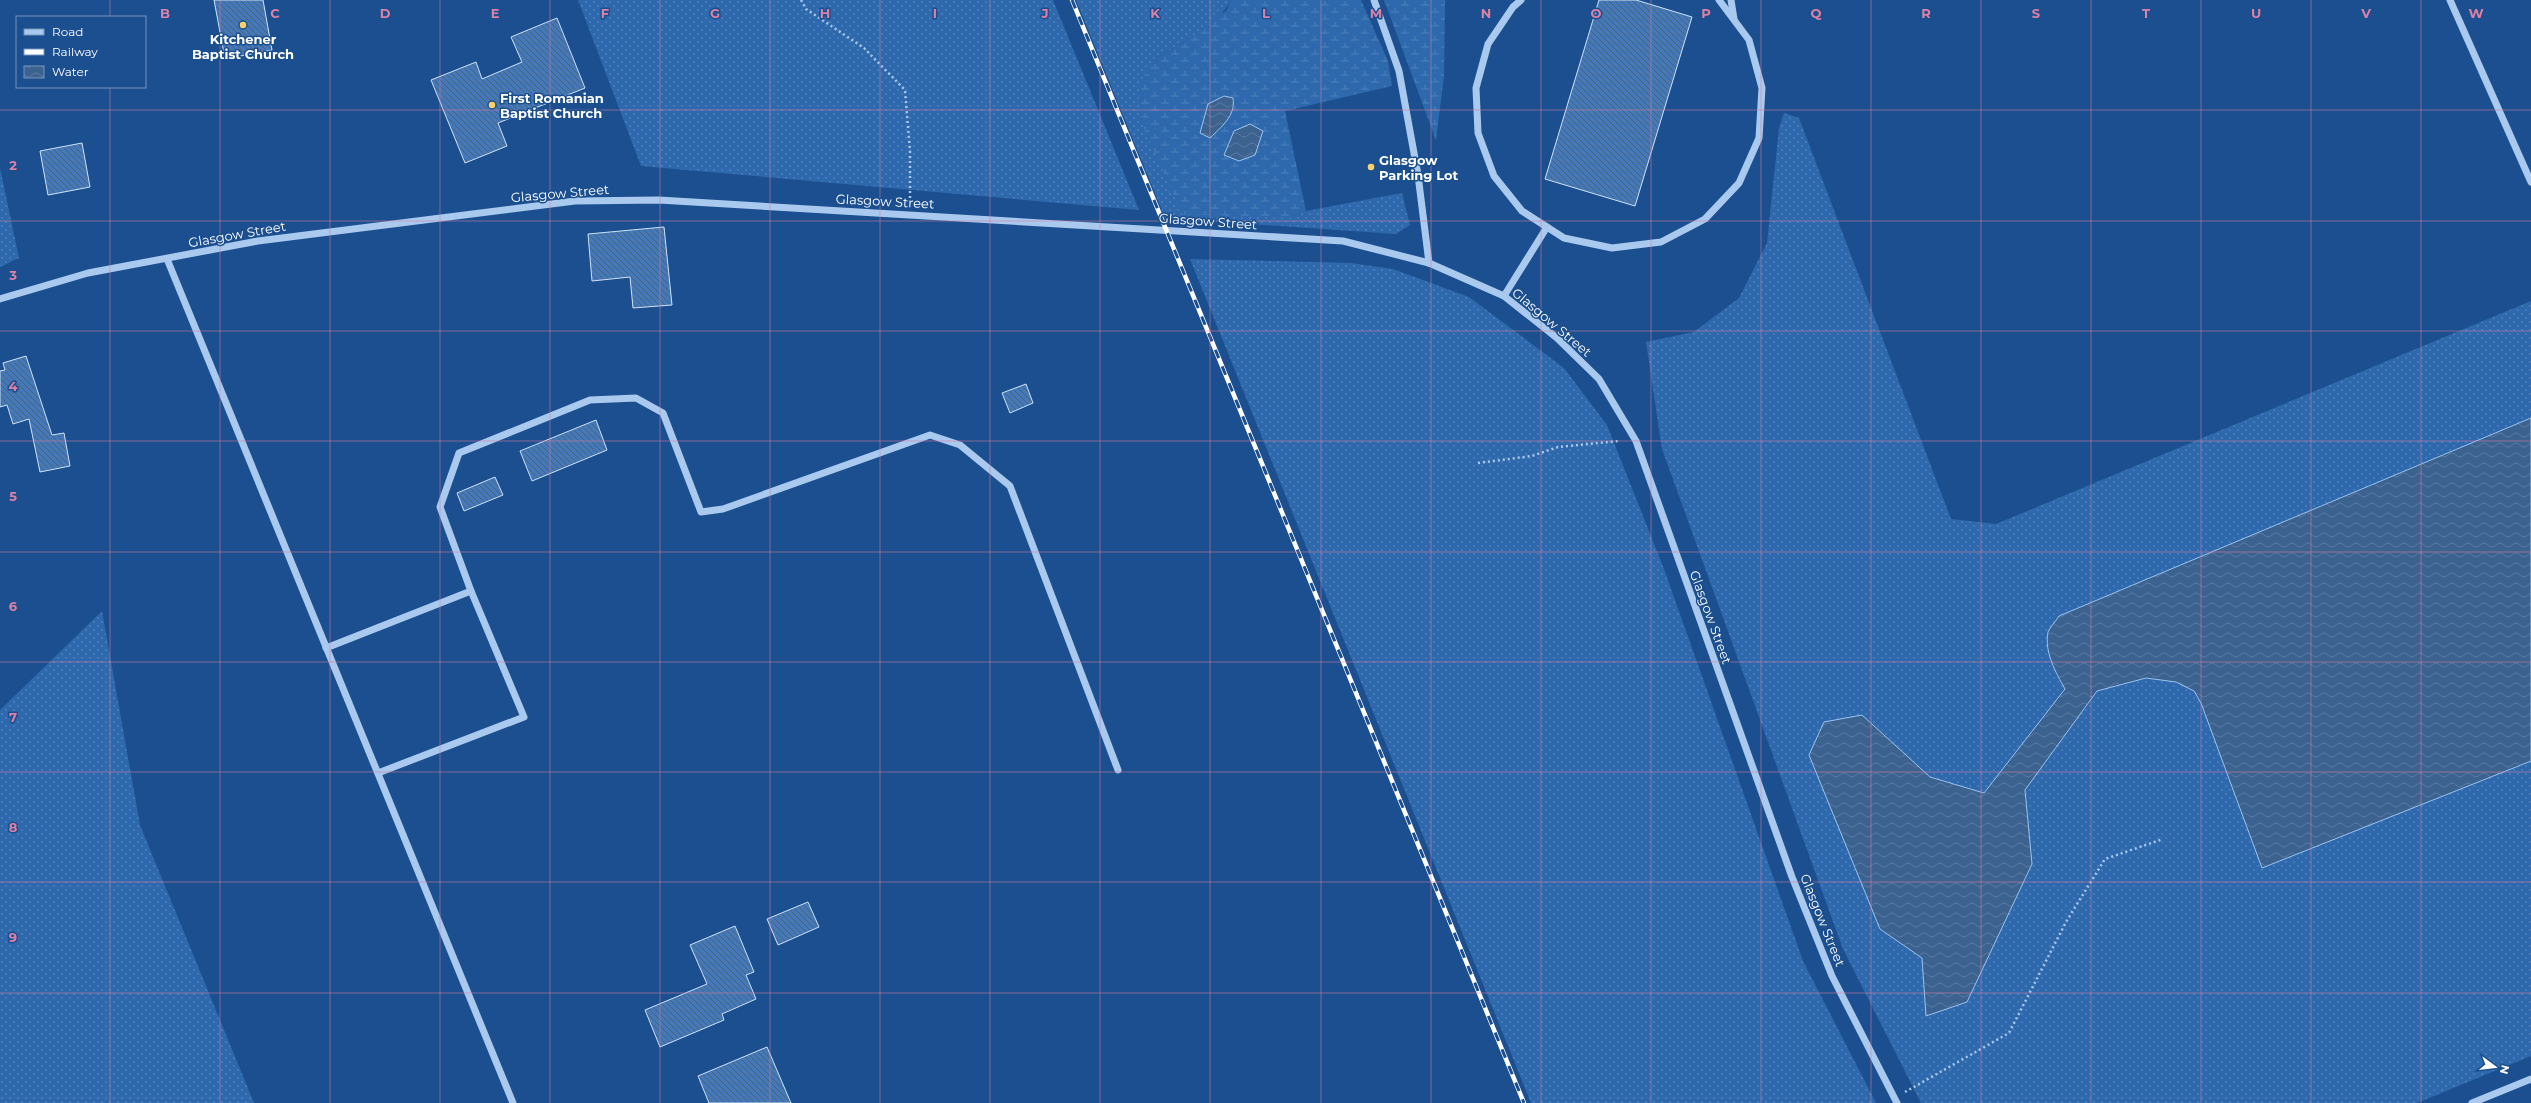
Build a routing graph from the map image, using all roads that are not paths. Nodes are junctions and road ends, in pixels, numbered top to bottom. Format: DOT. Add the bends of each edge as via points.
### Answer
graph roads {
  1 [pos="1374,0"];
  2 [pos="1521,0"];
  3 [pos="1719,0"];
  4 [pos="1731,0"];
  5 [pos="2450,0"];
  6 [pos="1735,22"];
  7 [pos="2531,182"];
  8 [pos="1547,227"];
  9 [pos="167,259"];
  10 [pos="1429,263"];
  11 [pos="1504,296"];
  12 [pos="0,299"];
  13 [pos="471,591"];
  14 [pos="326,648"];
  15 [pos="1118,770"];
  16 [pos="378,773"];
  17 [pos="2531,1079"];
  18 [pos="1896,1100"];
  19 [pos="513,1103"];
  20 [pos="2472,1103"];
  1 -- 10 [label="street" via="1399,71 1418,175"];
  2 -- 8 [label="street" via="1513,7 1488,44 1476,88 1478,133 1494,176 1522,211"];
  3 -- 6 [label="street"];
  4 -- 6 [label="street"];
  5 -- 7 [label="street"];
  6 -- 8 [label="street" via="1749,40 1762,88 1759,138 1739,183 1705,220 1661,242 1612,248 1564,238"];
  8 -- 11 [label="street"];
  9 -- 10 [label="street, Glasgow Street" via="258,242 575,201 659,200 1343,241"];
  9 -- 12 [label="street, Glasgow Street" via="88,274"];
  9 -- 14 [label="street"];
  10 -- 11 [label="street, Glasgow Street"];
  11 -- 18 [label="street, Glasgow Street" via="1557,338 1600,379 1636,441 1792,877 1832,976"];
  13 -- 14 [label="street"];
  13 -- 15 [label="street" via="440,507 459,452 590,400 636,398 663,413 701,512 723,509 930,435 960,445 1010,486"];
  13 -- 16 [label="street" via="524,717"];
  14 -- 16 [label="street"];
  16 -- 19 [label="street"];
  17 -- 20 [label="street"];
}
